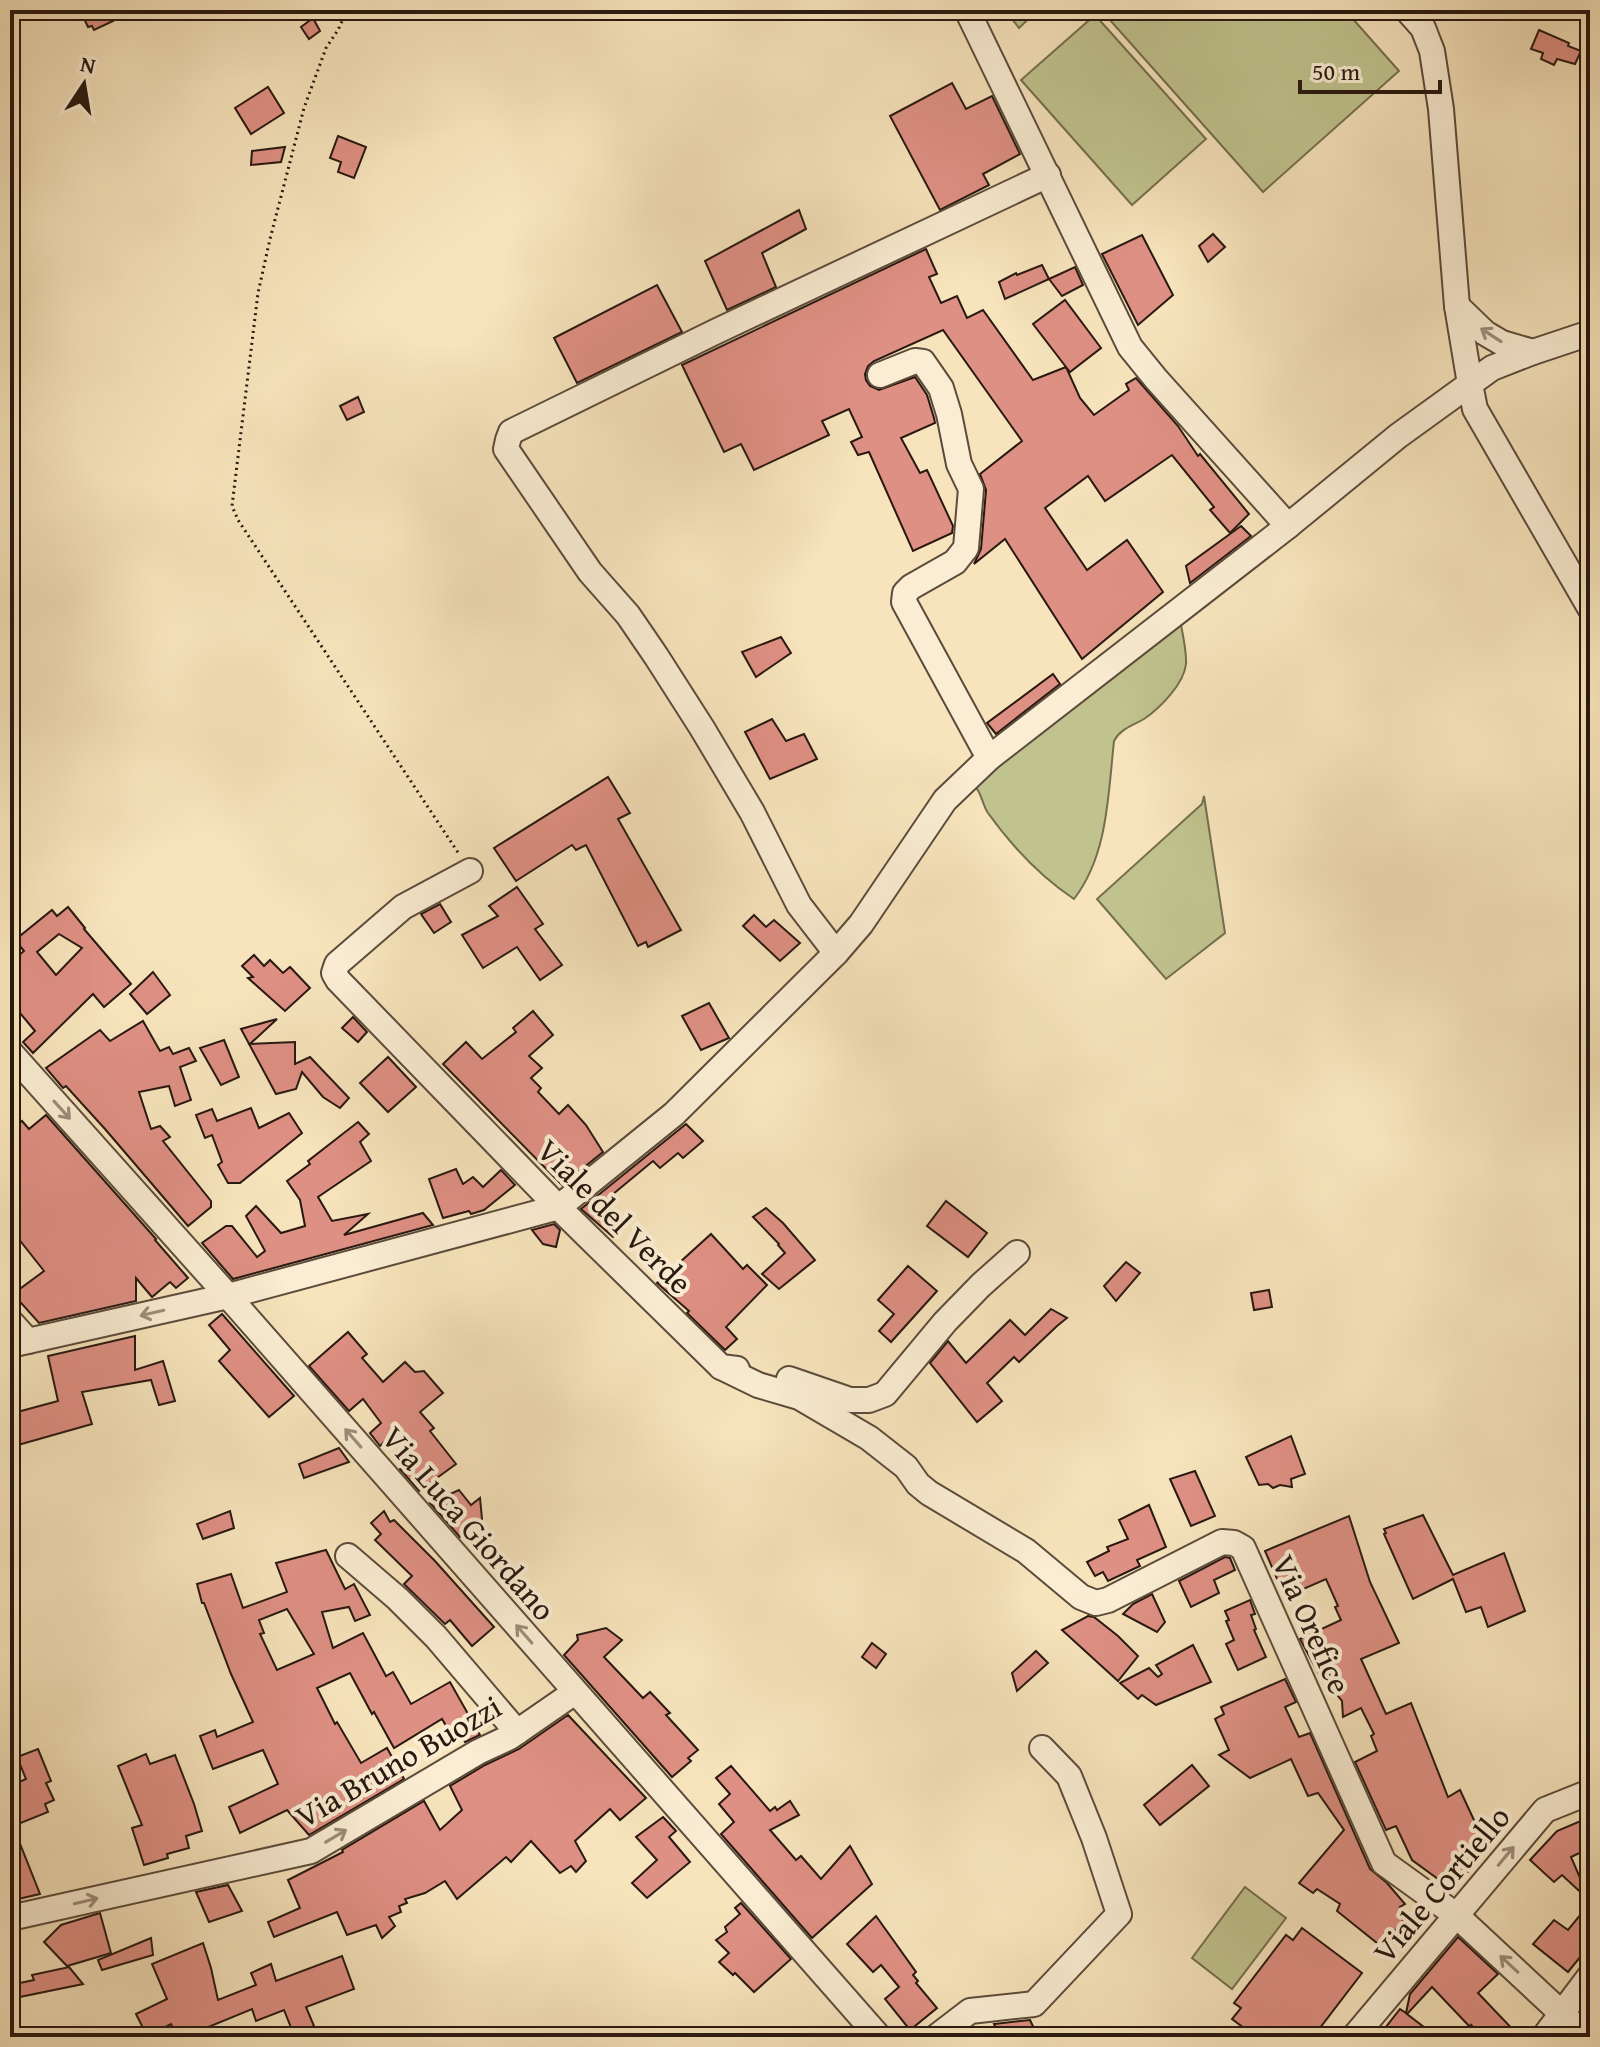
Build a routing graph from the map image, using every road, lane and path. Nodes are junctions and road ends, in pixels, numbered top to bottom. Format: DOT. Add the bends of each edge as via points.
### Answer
graph roads {
  1 [pos="340,10"];
  2 [pos="967,10"];
  3 [pos="1407,10"];
  4 [pos="1048,175"];
  5 [pos="1457,306"];
  6 [pos="1590,333"];
  7 [pos="1533,352"];
  8 [pos="880,375"];
  9 [pos="1470,384"];
  10 [pos="1288,526"];
  11 [pos="1590,574"];
  12 [pos="1590,608"];
  13 [pos="989,758"];
  14 [pos="470,871"];
  15 [pos="836,953"];
  16 [pos="10,1052"];
  17 [pos="559,1207"];
  18 [pos="1017,1253"];
  19 [pos="228,1296"];
  20 [pos="10,1321"];
  21 [pos="19,1343"];
  22 [pos="721,1367"];
  23 [pos="348,1556"];
  24 [pos="575,1692"];
  25 [pos="517,1732"];
  26 [pos="1042,1748"];
  27 [pos="1590,1792"];
  28 [pos="1456,1915"];
  29 [pos="10,1918"];
  30 [pos="1590,1976"];
  31 [pos="1562,2013"];
  32 [pos="1242,2030"];
  33 [pos="879,2037"];
  34 [pos="936,2037"];
  35 [pos="1251,2037"];
  36 [pos="1354,2037"];
  37 [pos="1544,2037"];
  38 [pos="1587,2037"];
  1 -- 14 [label="path" via="343,19 304,108 258,293 232,506"];
  2 -- 4 [label="street"];
  3 -- 5 [label="street" via="1423,28 1432,51"];
  4 -- 10 [label="street" via="1130,347"];
  4 -- 15 [label="street" via="511,432 508,440 506,449 590,572 656,656 752,812 799,905"];
  7 -- 5 [label="street, one-way" via="1485,333"];
  5 -- 9 [label="street"];
  6 -- 7 [label="street"];
  7 -- 9 [label="street" via="1492,368"];
  8 -- 13 [label="street" via="923,362 941,388 959,464 971,489 966,548 955,562 911,587 904,602"];
  9 -- 10 [label="street"];
  9 -- 11 [label="street" via="1491,403"];
  9 -- 12 [label="street" via="1475,409"];
  10 -- 13 [label="street"];
  13 -- 15 [label="street" via="945,800"];
  14 -- 17 [label="street, Viale del Verde" via="403,907 337,964 334,973"];
  15 -- 17 [label="street" via="674,1114"];
  16 -- 19 [label="street, Via Luca Giordano, one-way"];
  17 -- 19 [label="street"];
  17 -- 22 [label="street, Viale del Verde"];
  18 -- 22 [label="street" via="945,1322 885,1394 850,1400 770,1373"];
  19 -- 21 [label="street, one-way"];
  24 -- 19 [label="street, Via Luca Giordano, one-way"];
  20 -- 21 [label="street"];
  22 -- 28 [label="street, Via Orefice" via="799,1397 869,1438 929,1493 1026,1551 1081,1597 1096,1603 1222,1542 1243,1548 1384,1863"];
  23 -- 25 [label="street" via="436,1637"];
  24 -- 25 [label="street, Via Bruno Buozzi"];
  24 -- 33 [label="street, Via Luca Giordano"];
  29 -- 25 [label="street, Via Bruno Buozzi, one-way" via="311,1851"];
  26 -- 34 [label="street" via="1069,1776 1119,1914 1034,2004 970,2011"];
  28 -- 27 [label="street, Viale Cortiello, one-way" via="1545,1810"];
  31 -- 28 [label="street, Via Orefice, one-way"];
  28 -- 36 [label="street, Viale Cortiello"];
  30 -- 31 [label="street"];
  31 -- 37 [label="street"];
  31 -- 38 [label="street, Via Orefice"];
  32 -- 35 [label="path"];
}
